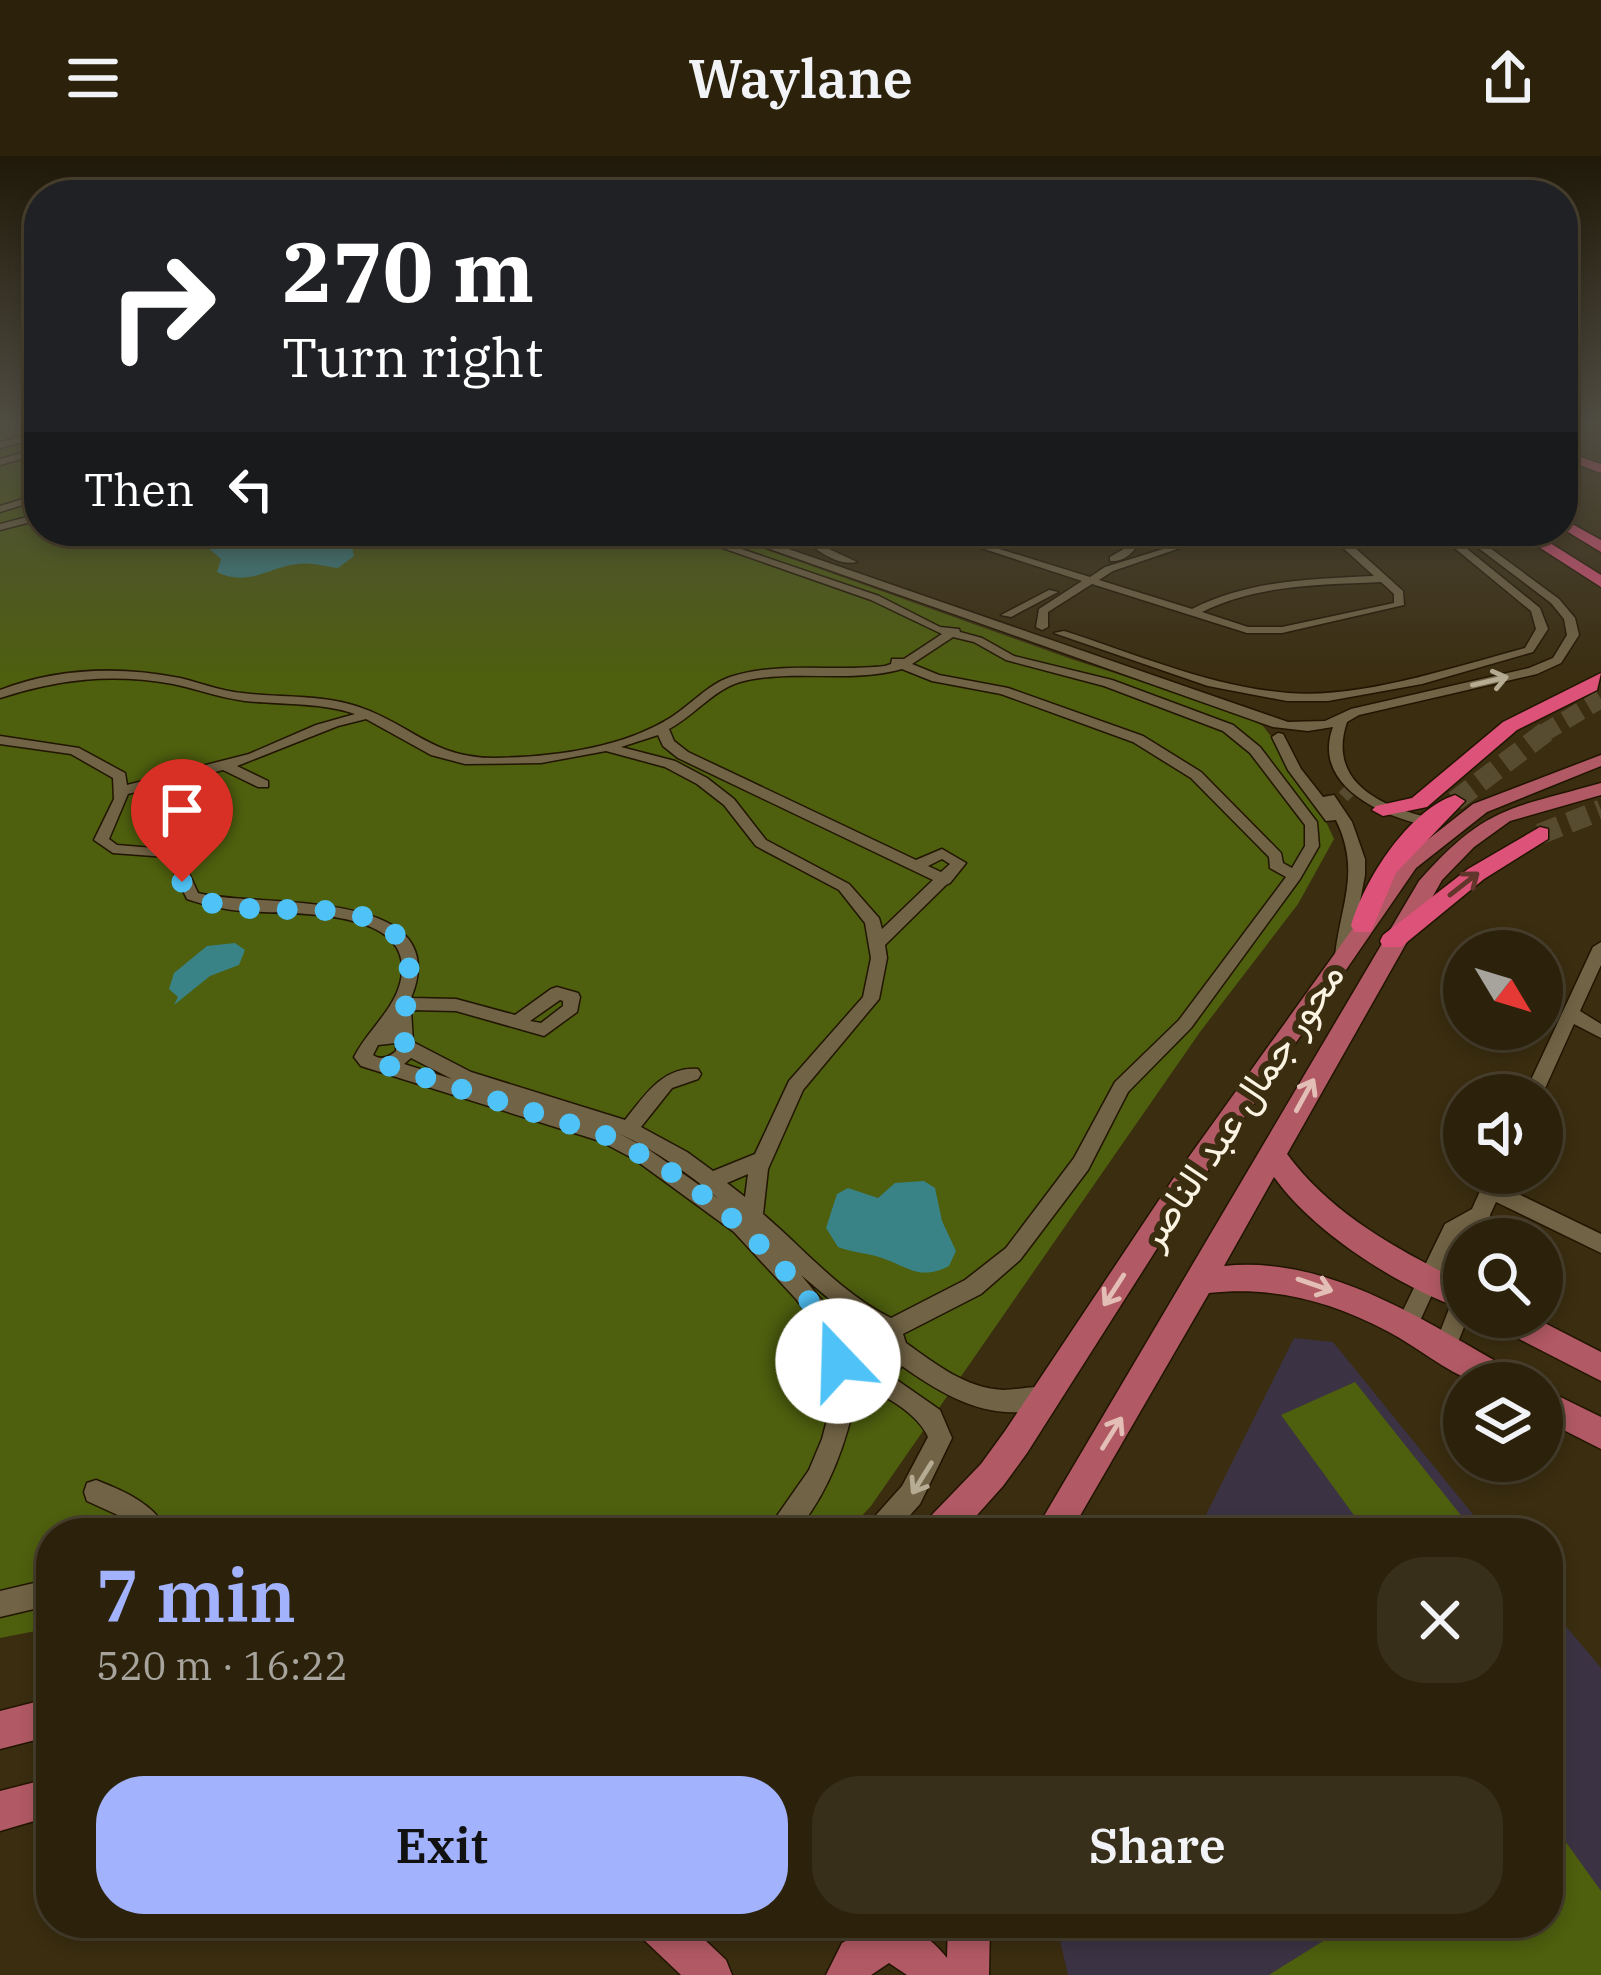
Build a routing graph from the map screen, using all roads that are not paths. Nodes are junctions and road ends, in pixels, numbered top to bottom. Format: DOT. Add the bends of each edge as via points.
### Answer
graph roads {
  1 [pos="1578,512"];
  2 [pos="1589,518"];
  3 [pos="723,546"];
  4 [pos="769,546"];
  5 [pos="821,546"];
  6 [pos="983,546"];
  7 [pos="1129,546"];
  8 [pos="1182,546"];
  9 [pos="1346,546"];
  10 [pos="1457,546"];
  11 [pos="1482,546"];
  12 [pos="1545,546"];
  13 [pos="1573,546"];
  14 [pos="986,547"];
  15 [pos="1601,564"];
  16 [pos="857,577"];
  17 [pos="1083,579"];
  18 [pos="1383,579"];
  19 [pos="1601,582"];
  20 [pos="1192,613"];
  21 [pos="1006,615"];
  22 [pos="946,627"];
  23 [pos="1042,627"];
  24 [pos="1529,650"];
  25 [pos="1094,658"];
  26 [pos="1557,660"];
  27 [pos="896,664"];
  28 [pos="1601,679"];
  29 [pos="1422,680"];
  30 [pos="1440,692"];
  31 [pos="1258,693"];
  32 [pos="0,694"];
  33 [pos="1328,697"];
  34 [pos="341,706"];
  35 [pos="1246,710"];
  36 [pos="366,715"];
  37 [pos="1263,718"];
  38 [pos="1344,723"];
  39 [pos="324,726"];
  40 [pos="662,728"];
  41 [pos="1278,737"];
  42 [pos="0,740"];
  43 [pos="1601,744"];
  44 [pos="604,747"];
  45 [pos="1601,760"];
  46 [pos="246,765"];
  47 [pos="1601,774"];
  48 [pos="122,783"];
  49 [pos="263,784"];
  50 [pos="1601,789"];
  51 [pos="758,793"];
  52 [pos="1455,801"];
  53 [pos="1491,803"];
  54 [pos="732,806"];
  55 [pos="1518,809"];
  56 [pos="1383,810"];
  57 [pos="1425,826"];
  58 [pos="1540,834"];
  59 [pos="1276,856"];
  60 [pos="1306,857"];
  61 [pos="916,866"];
  62 [pos="1360,871"];
  63 [pos="1294,876"];
  64 [pos="945,880"];
  65 [pos="868,912"];
  66 [pos="910,912"];
  67 [pos="1363,926"];
  68 [pos="1393,941"];
  69 [pos="878,942"];
  70 [pos="1601,947"];
  71 [pos="1343,955"];
  72 [pos="402,1004"];
  73 [pos="1570,1013"];
  74 [pos="520,1023"];
  75 [pos="1601,1033"];
  76 [pos="372,1040"];
  77 [pos="404,1042"];
  78 [pos="386,1065"];
  79 [pos="692,1074"];
  80 [pos="1542,1074"];
  81 [pos="628,1129"];
  82 [pos="1272,1154"];
  83 [pos="763,1159"];
  84 [pos="713,1180"];
  85 [pos="1489,1194"];
  86 [pos="1517,1194"];
  87 [pos="753,1215"];
  88 [pos="1480,1215"];
  89 [pos="1480,1218"];
  90 [pos="1601,1244"];
  91 [pos="1429,1278"];
  92 [pos="1200,1281"];
  93 [pos="1443,1286"];
  94 [pos="1405,1329"];
  95 [pos="886,1333"];
  96 [pos="837,1336"];
  97 [pos="1449,1338"];
  98 [pos="1545,1338"];
  99 [pos="1444,1350"];
  100 [pos="1467,1362"];
  101 [pos="1601,1367"];
  102 [pos="862,1375"];
  103 [pos="950,1386"];
  104 [pos="1045,1397"];
  105 [pos="1563,1413"];
  106 [pos="928,1415"];
  107 [pos="1601,1434"];
  108 [pos="96,1492"];
  109 [pos="141,1518"];
  110 [pos="792,1518"];
  111 [pos="890,1518"];
  112 [pos="952,1518"];
  113 [pos="1060,1518"];
  114 [pos="36,1596"];
  115 [pos="0,1604"];
  116 [pos="36,1721"];
  117 [pos="0,1730"];
  118 [pos="36,1801"];
  119 [pos="0,1811"];
  120 [pos="673,1938"];
  121 [pos="969,1938"];
  122 [pos="711,1975"];
  123 [pos="847,1975"];
  124 [pos="934,1975"];
  125 [pos="968,1975"];
  1 -- 2 [label="highway"];
  3 -- 22 [label="street"];
  4 -- 16 [label="street"];
  5 -- 21 [label="street"];
  6 -- 14 [label="street"];
  7 -- 17 [label="street"];
  8 -- 17 [label="street"];
  9 -- 18 [label="street"];
  10 -- 24 [label="street" via="1536,610 1542,629"];
  11 -- 26 [label="street" via="1569,618 1573,635"];
  12 -- 19 [label="highway"];
  13 -- 15 [label="highway"];
  14 -- 17 [label="street"];
  16 -- 22 [label="street"];
  16 -- 25 [label="street"];
  17 -- 20 [label="street"];
  17 -- 21 [label="street"];
  17 -- 23 [label="street" via="1043,611"];
  18 -- 20 [label="street" via="1258,589"];
  18 -- 20 [label="street" via="1401,596 1396,607 1282,630 1247,630"];
  21 -- 23 [label="street"];
  22 -- 25 [label="street" via="966,623"];
  22 -- 27 [label="street"];
  22 -- 60 [label="street" via="1021,662 1162,702 1238,734 1308,818 1313,839"];
  23 -- 31 [label="street"];
  24 -- 26 [label="street"];
  24 -- 29 [label="street"];
  25 -- 35 [label="street"];
  30 -- 26 [label="street, one-way"];
  27 -- 40 [label="street" via="744,678 711,691"];
  27 -- 59 [label="street" via="1004,691 1138,739 1190,770"];
  28 -- 56 [label="highway" via="1504,730 1418,807"];
  29 -- 30 [label="street"];
  29 -- 33 [label="street"];
  30 -- 38 [label="street"];
  31 -- 33 [label="street"];
  31 -- 35 [label="street" via="1244,699"];
  32 -- 34 [label="street" via="57,678 117,676"];
  33 -- 38 [label="street" via="1346,703"];
  34 -- 36 [label="street"];
  34 -- 39 [label="street"];
  35 -- 37 [label="street"];
  36 -- 39 [label="street"];
  36 -- 44 [label="street" via="423,749 462,760"];
  37 -- 38 [label="street" via="1294,727"];
  37 -- 41 [label="street"];
  38 -- 56 [label="street" via="1334,751 1341,769"];
  38 -- 57 [label="street" via="1325,757 1348,792 1376,817"];
  39 -- 46 [label="street"];
  40 -- 44 [label="street"];
  40 -- 51 [label="street" via="676,751"];
  41 -- 62 [label="street"];
  41 -- 62 [label="street" via="1353,834"];
  42 -- 48 [label="street" via="74,751"];
  43 -- 53 [label="main road, محور جمال عبد الناصر" via="1515,778"];
  44 -- 54 [label="street" via="685,770"];
  45 -- 53 [label="main road"];
  46 -- 48 [label="street"];
  46 -- 49 [label="street"];
  47 -- 55 [label="main road"];
  48 -- 72 [label="street" via="105,846 173,853 188,891 212,904 315,908 382,927 409,958"];
  50 -- 55 [label="main road, محور جمال عبد الناصر"];
  51 -- 54 [label="street"];
  51 -- 61 [label="street"];
  52 -- 57 [label="highway"];
  53 -- 67 [label="main road, محور جمال عبد الناصر" via="1423,850"];
  54 -- 65 [label="street" via="760,843 836,882"];
  55 -- 68 [label="main road, محور جمال عبد الناصر" via="1439,870"];
  56 -- 57 [label="street"];
  57 -- 67 [label="highway" via="1383,874"];
  68 -- 58 [label="highway, one-way"];
  59 -- 60 [label="street"];
  59 -- 63 [label="street" via="1278,868"];
  60 -- 63 [label="street"];
  61 -- 64 [label="street"];
  61 -- 64 [label="street" via="952,855 958,866"];
  62 -- 71 [label="street"];
  63 -- 95 [label="street" via="1185,1024 1121,1087 1081,1164 1013,1254 973,1287"];
  64 -- 66 [label="street"];
  65 -- 66 [label="street"];
  65 -- 69 [label="street"];
  66 -- 69 [label="street"];
  67 -- 71 [label="main road, محور جمال عبد الناصر"];
  82 -- 68 [label="main road, محور جمال عبد الناصر, one-way"];
  69 -- 83 [label="street" via="871,999 795,1086"];
  70 -- 73 [label="street"];
  71 -- 104 [label="main road, محور جمال عبد الناصر, one-way"];
  72 -- 74 [label="street" via="464,1007"];
  72 -- 76 [label="street"];
  72 -- 77 [label="street"];
  73 -- 75 [label="street"];
  73 -- 80 [label="street"];
  76 -- 77 [label="street" via="384,1034"];
  76 -- 78 [label="street" via="363,1057"];
  77 -- 78 [label="street" via="400,1058"];
  77 -- 81 [label="street" via="491,1086"];
  78 -- 96 [label="street" via="641,1154 741,1226"];
  79 -- 81 [label="street" via="666,1083"];
  81 -- 84 [label="street"];
  82 -- 91 [label="main road" via="1332,1221"];
  82 -- 92 [label="main road, محور جمال عبد الناصر"];
  83 -- 84 [label="street"];
  83 -- 87 [label="street"];
  84 -- 87 [label="street"];
  85 -- 88 [label="street"];
  86 -- 90 [label="street"];
  87 -- 95 [label="street"];
  88 -- 89 [label="street"];
  88 -- 91 [label="street" via="1448,1236"];
  91 -- 93 [label="main road"];
  91 -- 94 [label="street"];
  92 -- 94 [label="main road, one-way" via="1289,1277"];
  113 -- 92 [label="main road, محور جمال عبد الناصر, one-way"];
  94 -- 99 [label="main road"];
  95 -- 96 [label="street" via="851,1323"];
  95 -- 102 [label="street" via="890,1367"];
  95 -- 103 [label="street"];
  96 -- 102 [label="street" via="838,1361"];
  97 -- 99 [label="street"];
  98 -- 101 [label="main road"];
  99 -- 100 [label="main road"];
  102 -- 106 [label="street"];
  102 -- 110 [label="street" via="830,1459"];
  103 -- 104 [label="street" via="993,1404"];
  103 -- 106 [label="street"];
  104 -- 112 [label="main road, محور جمال عبد الناصر"];
  105 -- 107 [label="main road"];
  106 -- 111 [label="street, one-way" via="940,1432 938,1450"];
  108 -- 109 [label="street"];
  114 -- 115 [label="street"];
  116 -- 117 [label="main road"];
  118 -- 119 [label="main road"];
  120 -- 122 [label="main road"];
  121 -- 125 [label="main road"];
  123 -- 124 [label="main road" via="856,1958 888,1940 918,1955"];
}
